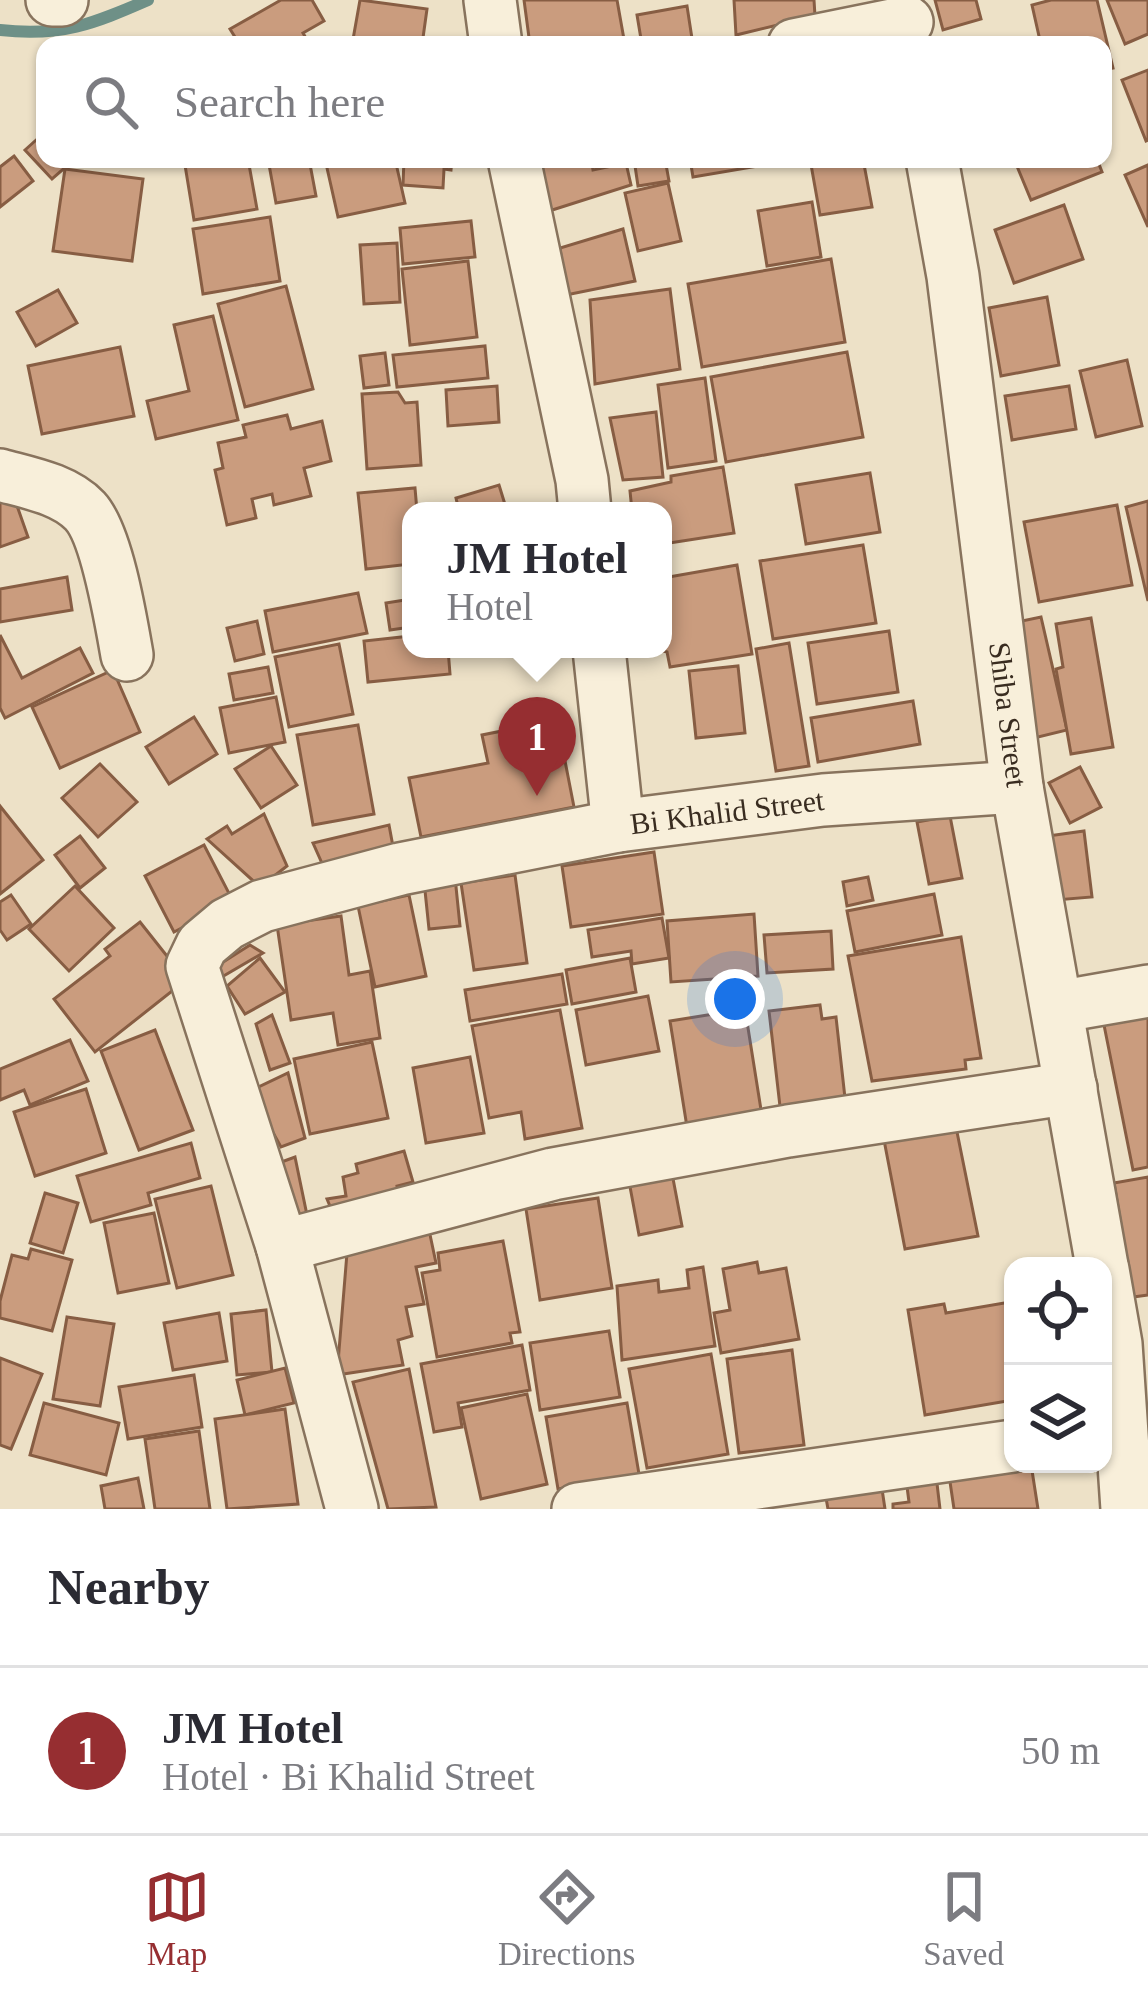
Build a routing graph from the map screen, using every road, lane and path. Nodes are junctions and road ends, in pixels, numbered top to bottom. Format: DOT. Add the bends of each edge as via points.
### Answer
graph roads {
  1 [pos="52,0"];
  2 [pos="62,0"];
  3 [pos="490,0"];
  4 [pos="906,22"];
  5 [pos="495,36"];
  6 [pos="838,36"];
  7 [pos="516,168"];
  8 [pos="934,168"];
  9 [pos="0,475"];
  10 [pos="583,502"];
  11 [pos="127,655"];
  12 [pos="599,658"];
  13 [pos="1017,788"];
  14 [pos="617,826"];
  15 [pos="1148,992"];
  16 [pos="1057,1007"];
  17 [pos="1071,1088"];
  18 [pos="282,1246"];
  19 [pos="1101,1257"];
  20 [pos="1112,1291"];
  21 [pos="1132,1341"];
  22 [pos="1112,1432"];
  23 [pos="1004,1447"];
  24 [pos="352,1509"];
  25 [pos="578,1509"];
  26 [pos="1127,1509"];
  1 -- 2 [label="street"];
  3 -- 5 [label="street"];
  4 -- 6 [label="street"];
  7 -- 10 [label="street"];
  8 -- 13 [label="street, Shiba Street"];
  9 -- 11 [label="street" via="51,489 87,512"];
  12 -- 14 [label="street, Bi Khalid Street"];
  13 -- 14 [label="street, Bi Khalid Street" via="823,800"];
  13 -- 16 [label="street, Shiba Street"];
  14 -- 18 [label="street" via="303,893 227,924 202,945 192,966"];
  15 -- 16 [label="street"];
  16 -- 17 [label="street, Shiba Street"];
  17 -- 18 [label="street" via="553,1174"];
  17 -- 19 [label="street, Shiba Street"];
  18 -- 24 [label="street"];
  20 -- 21 [label="street, Shiba Street"];
  21 -- 22 [label="street, Shiba Street"];
  22 -- 26 [label="street, Shiba Street"];
  23 -- 25 [label="street"];
}
